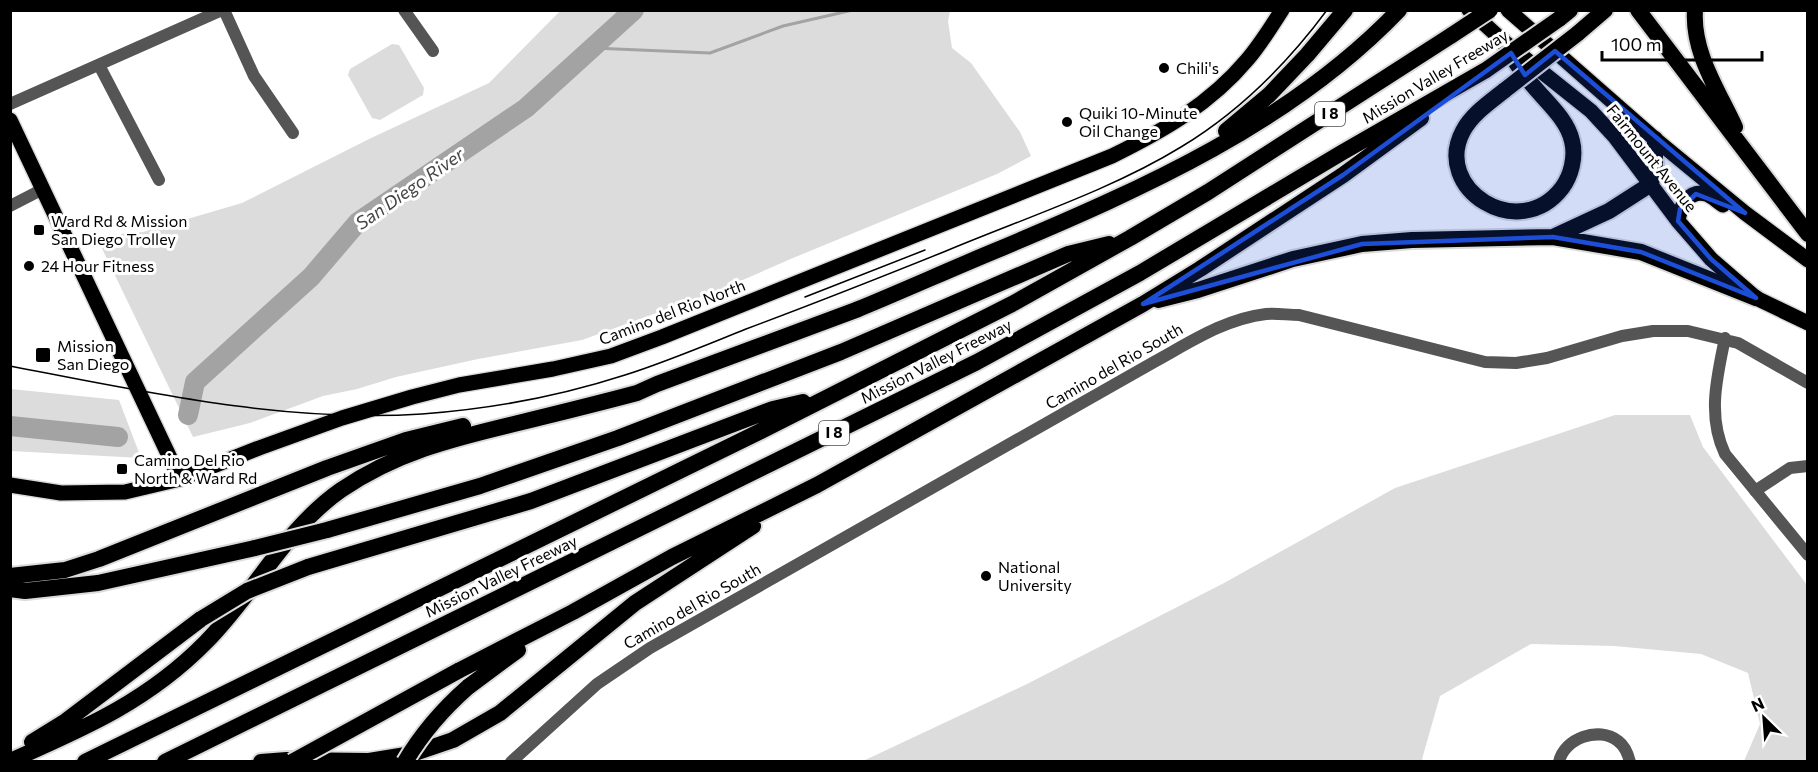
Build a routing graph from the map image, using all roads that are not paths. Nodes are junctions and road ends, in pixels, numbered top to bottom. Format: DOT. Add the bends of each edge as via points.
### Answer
graph roads {
  1 [pos="223,10"];
  2 [pos="404,10"];
  3 [pos="1282,10"];
  4 [pos="1345,10"];
  5 [pos="1399,10"];
  6 [pos="1470,10"];
  7 [pos="1490,10"];
  8 [pos="1508,10"];
  9 [pos="1605,10"];
  10 [pos="1638,10"];
  11 [pos="1695,10"];
  12 [pos="1564,15"];
  13 [pos="1502,40"];
  14 [pos="434,51"];
  15 [pos="99,65"];
  16 [pos="1486,70"];
  17 [pos="10,104"];
  18 [pos="10,120"];
  19 [pos="292,133"];
  20 [pos="1655,139"];
  21 [pos="1192,159"];
  22 [pos="1750,160"];
  23 [pos="159,180"];
  24 [pos="1651,184"];
  25 [pos="43,189"];
  26 [pos="10,206"];
  27 [pos="1745,213"];
  28 [pos="1678,221"];
  29 [pos="1808,234"];
  30 [pos="1553,237"];
  31 [pos="1130,238"];
  32 [pos="1808,260"];
  33 [pos="1755,298"];
  34 [pos="1143,304"];
  35 [pos="1808,323"];
  36 [pos="1725,338"];
  37 [pos="1808,383"];
  38 [pos="657,384"];
  39 [pos="833,394"];
  40 [pos="1808,466"];
  41 [pos="180,479"];
  42 [pos="10,485"];
  43 [pos="817,485"];
  44 [pos="1755,491"];
  45 [pos="1808,555"];
  46 [pos="10,576"];
  47 [pos="10,589"];
  48 [pos="573,612"];
  49 [pos="10,755"];
  50 [pos="10,761"];
  51 [pos="85,762"];
  52 [pos="165,762"];
  53 [pos="261,762"];
  54 [pos="292,762"];
  55 [pos="405,762"];
  56 [pos="511,762"];
  57 [pos="1558,762"];
  58 [pos="1630,762"];
  1 -- 15 [label="street"];
  1 -- 19 [label="street" via="254,76"];
  2 -- 14 [label="street"];
  3 -- 41 [label="main road, Camino del Rio North" via="1249,59 1208,100 1155,135 1112,156 611,356 412,397 311,429"];
  4 -- 21 [label="highway" via="1269,95"];
  5 -- 21 [label="highway" via="1332,73 1275,112"];
  6 -- 13 [label="main road, Fairmount Avenue"];
  7 -- 31 [label="highway, Mission Valley Freeway / I 8, bridge"];
  8 -- 20 [label="main road, Fairmount Avenue"];
  9 -- 13 [label="highway, bridge" via="1577,34 1505,90 1473,116 1463,132 1458,144 1459,168 1470,190 1500,211 1515,212 1544,205 1556,195 1572,168 1573,141 1568,129 1528,81"];
  10 -- 22 [label="highway"];
  11 -- 22 [label="highway" via="1694,28 1702,58"];
  12 -- 16 [label="highway, Mission Valley Freeway / I 8, bridge"];
  13 -- 24 [label="main road, Fairmount Avenue" via="1591,111"];
  15 -- 17 [label="street"];
  15 -- 23 [label="street"];
  16 -- 34 [label="highway" via="1343,175"];
  16 -- 52 [label="highway, Mission Valley Freeway / I 8" via="1140,273 977,362"];
  18 -- 25 [label="main road"];
  20 -- 24 [label="highway"];
  20 -- 27 [label="main road, Fairmount Avenue"];
  21 -- 38 [label="highway" via="1124,195 857,309"];
  22 -- 29 [label="highway"];
  24 -- 28 [label="main road, Fairmount Avenue"];
  24 -- 30 [label="highway" via="1609,211"];
  25 -- 26 [label="street"];
  25 -- 41 [label="main road"];
  27 -- 28 [label="main road" via="1734,211 1706,194 1696,194 1680,209"];
  27 -- 32 [label="main road, Fairmount Avenue"];
  28 -- 33 [label="main road, Fairmount Avenue" via="1711,259"];
  30 -- 33 [label="highway" via="1641,252"];
  30 -- 34 [label="highway" via="1362,244"];
  31 -- 39 [label="highway, Mission Valley Freeway / I 8" via="1012,304"];
  31 -- 47 [label="highway, bridge" via="1068,254 841,352 618,438 480,486 327,530 98,583 25,591"];
  33 -- 35 [label="main road, Fairmount Avenue"];
  34 -- 43 [label="highway"];
  36 -- 37 [label="street, Camino del Rio South"];
  36 -- 44 [label="street" via="1714,388 1718,438 1725,454"];
  36 -- 56 [label="street, Camino del Rio South" via="1688,331 1653,331 1546,358 1516,363 1485,362 1299,315 1267,314 1239,319 1174,351 650,648 597,684"];
  38 -- 46 [label="highway" via="406,440 99,559 65,570"];
  38 -- 50 [label="highway" via="637,393 408,453 375,469 308,518 235,609 176,671 108,716"];
  39 -- 49 [label="highway, bridge" via="773,410 531,501 308,567 247,591 201,619 66,721"];
  39 -- 51 [label="highway, Mission Valley Freeway / I 8"];
  40 -- 44 [label="street" via="1790,468"];
  41 -- 42 [label="main road, Camino del Rio North" via="125,492 61,493"];
  43 -- 48 [label="highway" via="672,557"];
  43 -- 53 [label="highway" via="660,586 500,713 453,740 412,754 369,761"];
  44 -- 45 [label="street"];
  48 -- 54 [label="highway, bridge"];
  48 -- 55 [label="highway, bridge" via="468,687 425,731"];
  57 -- 58 [label="street" via="1567,746 1598,734 1620,742"];
}
